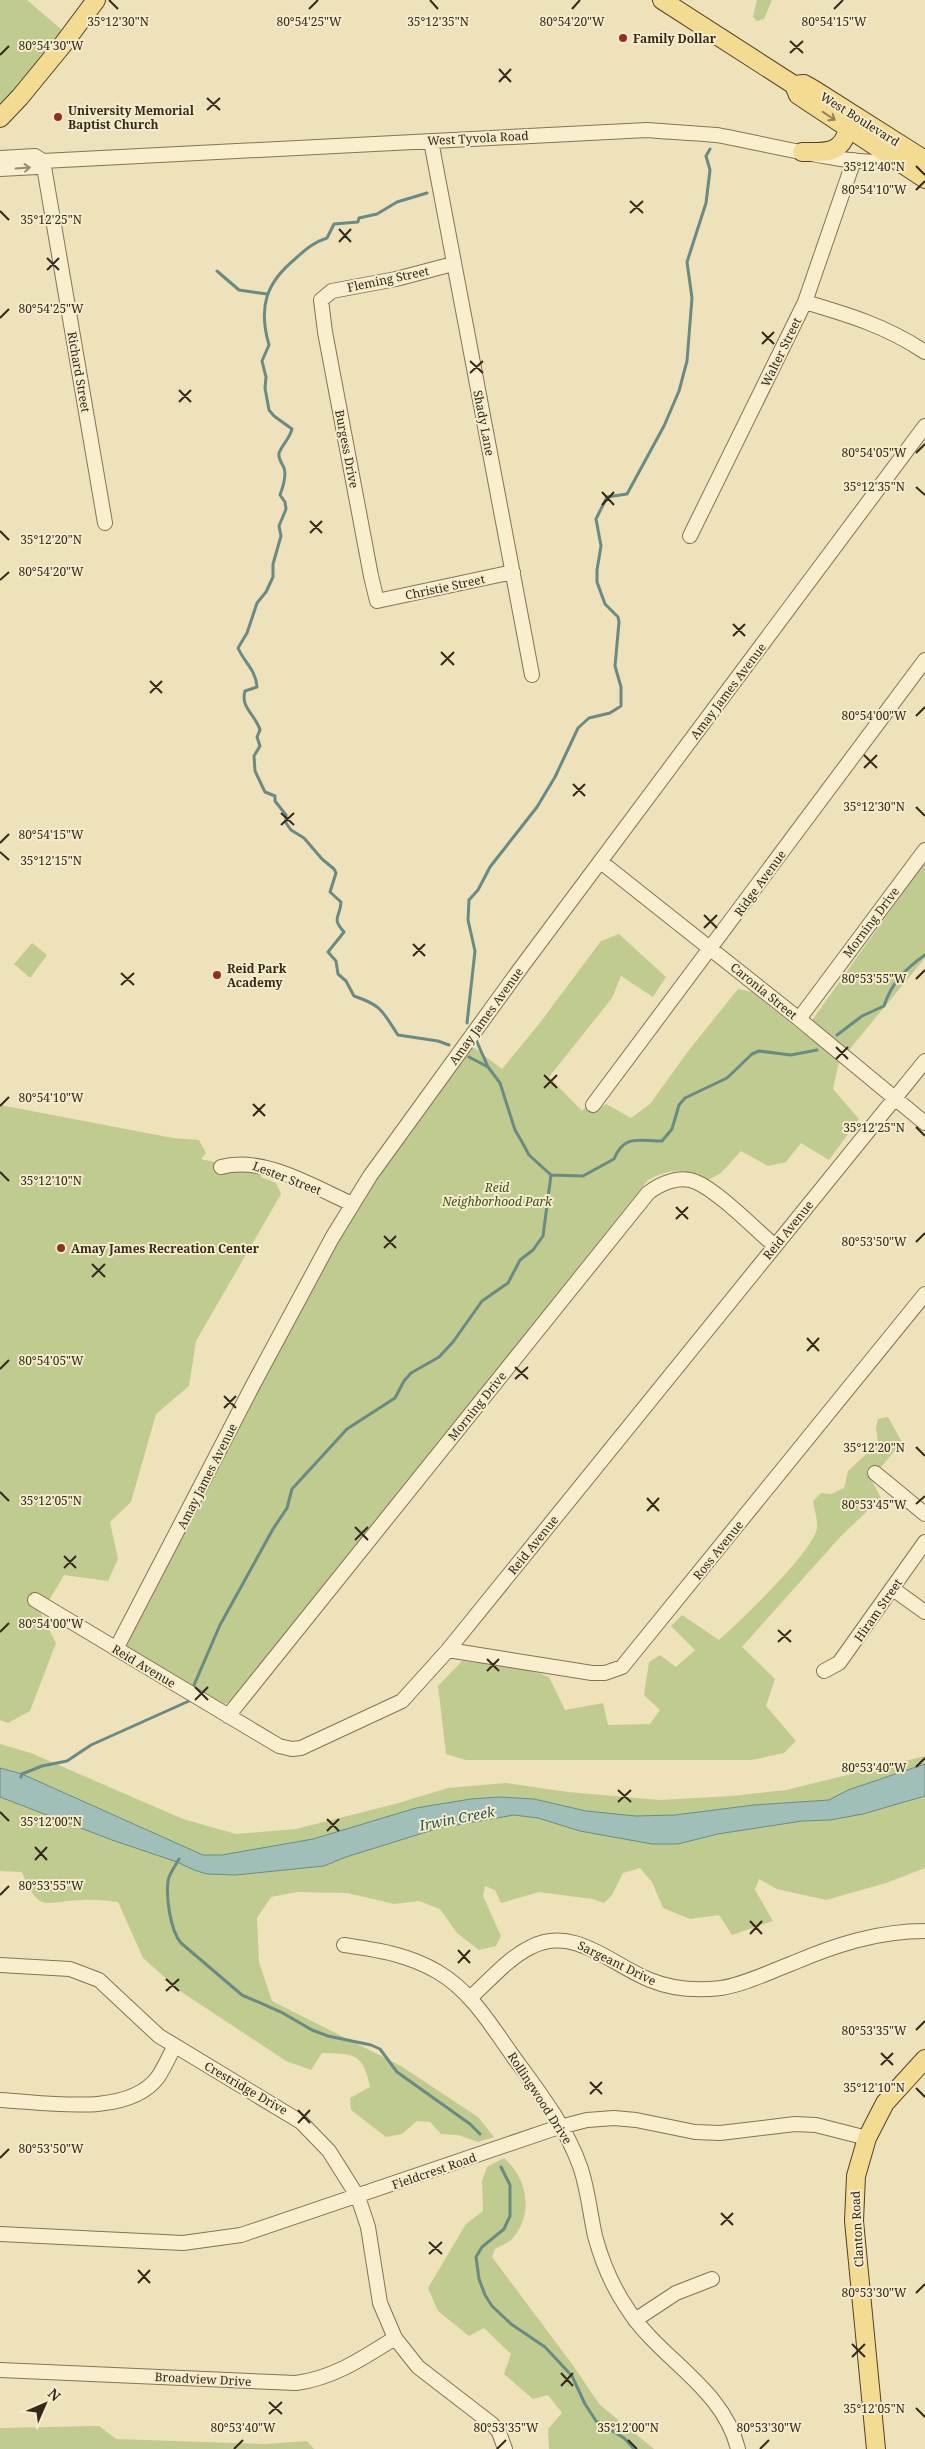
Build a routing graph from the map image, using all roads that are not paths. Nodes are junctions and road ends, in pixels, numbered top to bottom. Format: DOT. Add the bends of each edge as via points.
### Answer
graph roads {
  1 [pos="96,0"];
  2 [pos="662,0"];
  3 [pos="794,85"];
  4 [pos="0,118"];
  5 [pos="848,129"];
  6 [pos="431,141"];
  7 [pos="802,152"];
  8 [pos="900,153"];
  9 [pos="0,158"];
  10 [pos="854,160"];
  11 [pos="925,160"];
  12 [pos="43,161"];
  13 [pos="0,169"];
  14 [pos="925,179"];
  15 [pos="453,264"];
  16 [pos="323,297"];
  17 [pos="805,302"];
  18 [pos="925,352"];
  19 [pos="925,426"];
  20 [pos="105,523"];
  21 [pos="690,536"];
  22 [pos="513,572"];
  23 [pos="377,601"];
  24 [pos="925,660"];
  25 [pos="532,675"];
  26 [pos="925,850"];
  27 [pos="601,862"];
  28 [pos="711,949"];
  29 [pos="799,1019"];
  30 [pos="925,1061"];
  31 [pos="894,1099"];
  32 [pos="593,1105"];
  33 [pos="925,1124"];
  34 [pos="221,1167"];
  35 [pos="352,1204"];
  36 [pos="775,1246"];
  37 [pos="925,1294"];
  38 [pos="875,1473"];
  39 [pos="925,1514"];
  40 [pos="925,1542"];
  41 [pos="893,1589"];
  42 [pos="35,1600"];
  43 [pos="925,1612"];
  44 [pos="116,1649"];
  45 [pos="448,1650"];
  46 [pos="824,1671"];
  47 [pos="228,1716"];
  48 [pos="925,1931"];
  49 [pos="344,1945"];
  50 [pos="0,1965"];
  51 [pos="470,1998"];
  52 [pos="174,2047"];
  53 [pos="925,2059"];
  54 [pos="0,2100"];
  55 [pos="562,2127"];
  56 [pos="867,2138"];
  57 [pos="358,2197"];
  58 [pos="0,2234"];
  59 [pos="712,2279"];
  60 [pos="635,2320"];
  61 [pos="395,2338"];
  62 [pos="0,2370"];
  63 [pos="505,2449"];
  64 [pos="738,2449"];
  65 [pos="876,2449"];
  1 -- 4 [label="main road"];
  2 -- 3 [label="main road, West Boulevard"];
  3 -- 5 [label="main road, West Boulevard, one-way" via="798,95"];
  3 -- 8 [label="main road, West Boulevard" via="804,84"];
  5 -- 7 [label="main road" via="843,142 832,151"];
  5 -- 8 [label="main road, West Boulevard"];
  6 -- 7 [label="street, West Tyvola Road" via="647,130 716,135"];
  6 -- 12 [label="street, West Tyvola Road"];
  6 -- 15 [label="street, Shady Lane"];
  7 -- 10 [label="street, West Tyvola Road"];
  8 -- 10 [label="street, West Tyvola Road"];
  8 -- 11 [label="main road, West Boulevard"];
  8 -- 14 [label="main road, West Boulevard"];
  9 -- 12 [label="street, West Tyvola Road" via="35,156"];
  10 -- 17 [label="street, Walter Street"];
  13 -- 12 [label="street, West Tyvola Road, one-way" via="37,167"];
  12 -- 20 [label="street, Richard Street"];
  15 -- 16 [label="street, Fleming Street" via="332,291"];
  15 -- 22 [label="street, Shady Lane"];
  16 -- 23 [label="street, Burgess Drive" via="325,332"];
  17 -- 18 [label="street" via="871,322"];
  17 -- 21 [label="street, Walter Street"];
  19 -- 27 [label="street, Amay James Avenue"];
  22 -- 23 [label="street, Christie Street"];
  22 -- 25 [label="street, Shady Lane"];
  24 -- 28 [label="street, Ridge Avenue"];
  26 -- 29 [label="street, Morning Drive"];
  27 -- 28 [label="street, Caronia Street"];
  27 -- 35 [label="street, Amay James Avenue" via="401,1131"];
  28 -- 29 [label="street, Caronia Street"];
  28 -- 32 [label="street, Ridge Avenue"];
  29 -- 31 [label="street, Caronia Street"];
  30 -- 31 [label="street, Reid Avenue"];
  31 -- 33 [label="street, Caronia Street"];
  31 -- 36 [label="street, Reid Avenue"];
  34 -- 35 [label="street, Lester Street" via="238,1163 257,1164"];
  35 -- 44 [label="street, Amay James Avenue" via="253,1385"];
  36 -- 45 [label="street, Reid Avenue"];
  36 -- 47 [label="street, Morning Drive" via="696,1182 677,1180 648,1193"];
  37 -- 45 [label="street, Ross Avenue" via="622,1667 592,1673"];
  38 -- 39 [label="street"];
  40 -- 41 [label="street, Hiram Street"];
  41 -- 43 [label="street"];
  41 -- 46 [label="street, Hiram Street" via="839,1663"];
  42 -- 44 [label="street, Reid Avenue"];
  44 -- 47 [label="street, Reid Avenue"];
  45 -- 47 [label="street, Reid Avenue" via="402,1701 301,1748 279,1746"];
  48 -- 51 [label="street, Sargeant Drive" via="853,1940 743,1983 701,1990 661,1984 635,1974 588,1947 562,1940 550,1941 520,1953"];
  49 -- 51 [label="street, Rollingwood Drive" via="386,1951 416,1961 445,1976"];
  50 -- 52 [label="street, Crestridge Drive" via="63,1968 85,1973 110,1988 141,2020"];
  51 -- 55 [label="street, Rollingwood Drive"];
  52 -- 54 [label="street" via="157,2078 127,2099 99,2105"];
  52 -- 57 [label="street, Crestridge Drive" via="301,2122 329,2151"];
  53 -- 56 [label="main road, Clanton Road" via="885,2103"];
  55 -- 56 [label="street, Fieldcrest Road" via="587,2120 614,2118 695,2132 720,2133 795,2124 837,2128"];
  55 -- 57 [label="street, Fieldcrest Road"];
  55 -- 60 [label="street, Rollingwood Drive" via="581,2169 604,2265"];
  56 -- 65 [label="main road, Clanton Road" via="854,2196"];
  57 -- 58 [label="street, Fieldcrest Road" via="268,2227 210,2241 170,2243"];
  57 -- 61 [label="street, Crestridge Drive" via="368,2226 380,2303"];
  59 -- 60 [label="street" via="676,2292"];
  60 -- 64 [label="street, Rollingwood Drive" via="716,2403 731,2428"];
  61 -- 62 [label="street, Broadview Drive" via="342,2370 296,2383"];
  61 -- 63 [label="street, Crestridge Drive" via="418,2367 492,2424 499,2432"];
}
